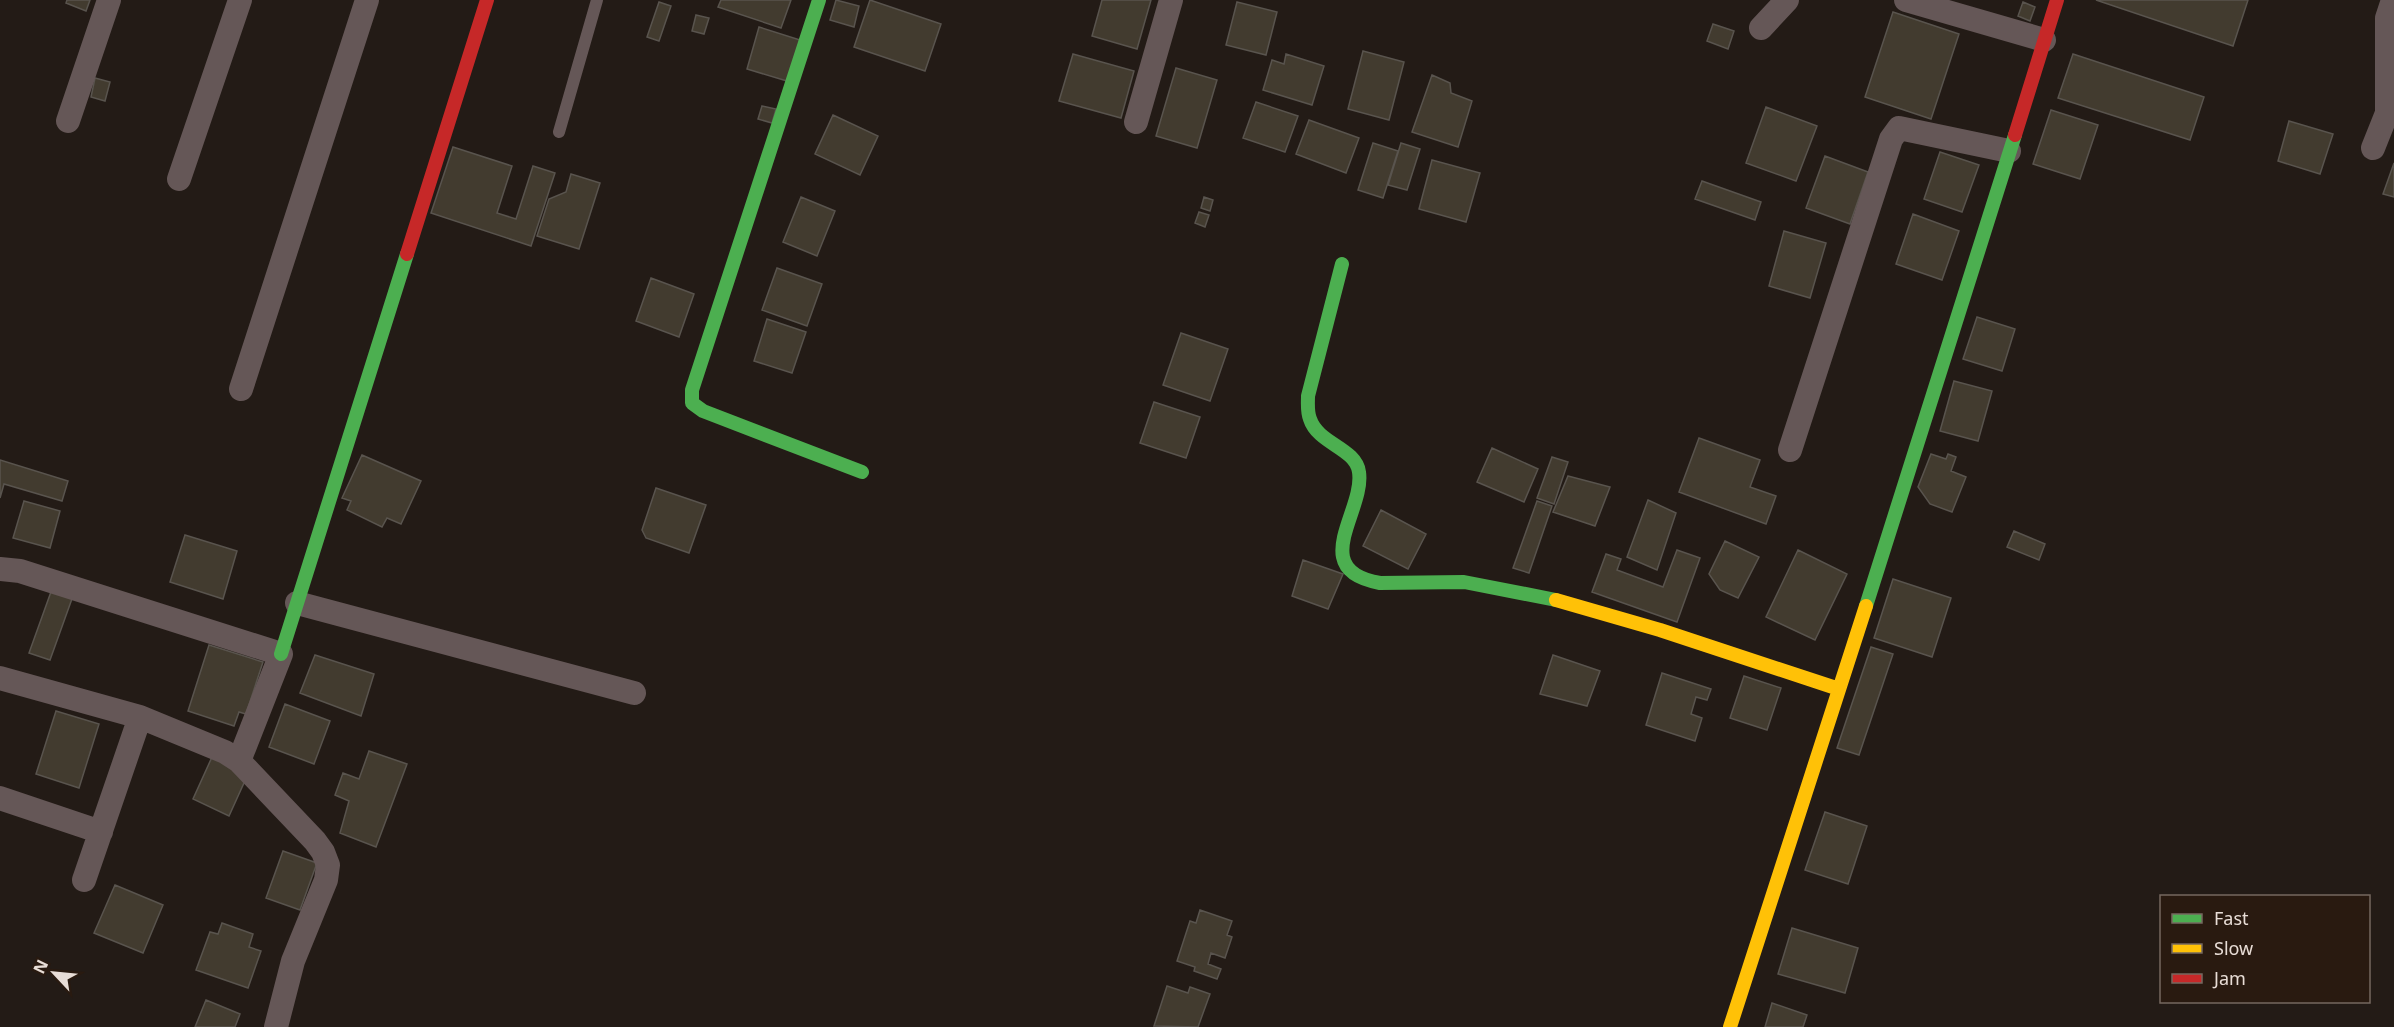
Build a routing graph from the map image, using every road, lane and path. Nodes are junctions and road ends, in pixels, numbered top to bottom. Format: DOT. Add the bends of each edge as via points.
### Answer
graph roads {
  1 [pos="109,0"];
  2 [pos="240,0"];
  3 [pos="367,0"];
  4 [pos="487,0"];
  5 [pos="597,0"];
  6 [pos="819,0"];
  7 [pos="1171,0"];
  8 [pos="1787,0"];
  9 [pos="1906,0"];
  10 [pos="2057,0"];
  11 [pos="2393,0"];
  12 [pos="1761,27"];
  13 [pos="2044,40"];
  14 [pos="2391,109"];
  15 [pos="68,121"];
  16 [pos="1136,122"];
  17 [pos="559,132"];
  18 [pos="2373,148"];
  19 [pos="2009,151"];
  20 [pos="179,179"];
  21 [pos="1342,264"];
  22 [pos="241,389"];
  23 [pos="1790,450"];
  24 [pos="862,472"];
  25 [pos="0,569"];
  26 [pos="297,603"];
  27 [pos="281,654"];
  28 [pos="0,678"];
  29 [pos="1839,689"];
  30 [pos="634,693"];
  31 [pos="140,717"];
  32 [pos="239,761"];
  33 [pos="0,798"];
  34 [pos="101,832"];
  35 [pos="84,880"];
  36 [pos="276,1027"];
  37 [pos="1730,1027"];
  1 -- 15 [label="street"];
  2 -- 20 [label="street"];
  3 -- 22 [label="street"];
  4 -- 26 [label="street"];
  5 -- 17 [label="lane"];
  6 -- 24 [label="street" via="692,390 692,403 703,411"];
  7 -- 16 [label="street"];
  8 -- 12 [label="street"];
  9 -- 13 [label="street"];
  10 -- 13 [label="street"];
  11 -- 14 [label="street" via="2387,18"];
  13 -- 19 [label="street"];
  14 -- 18 [label="street"];
  19 -- 23 [label="street" via="1899,128 1891,139"];
  19 -- 29 [label="street"];
  21 -- 29 [label="street" via="1308,396 1309,418 1320,438 1349,455 1359,468 1359,484 1341,542 1345,561 1357,577 1379,585 1474,582 1569,603"];
  25 -- 27 [label="street" via="20,571"];
  26 -- 27 [label="street"];
  26 -- 30 [label="street"];
  27 -- 32 [label="street"];
  28 -- 31 [label="street"];
  29 -- 37 [label="street"];
  31 -- 32 [label="street"];
  31 -- 34 [label="street"];
  32 -- 36 [label="street" via="315,841 328,865 326,880 293,961"];
  33 -- 34 [label="street"];
  34 -- 35 [label="street"];
}
